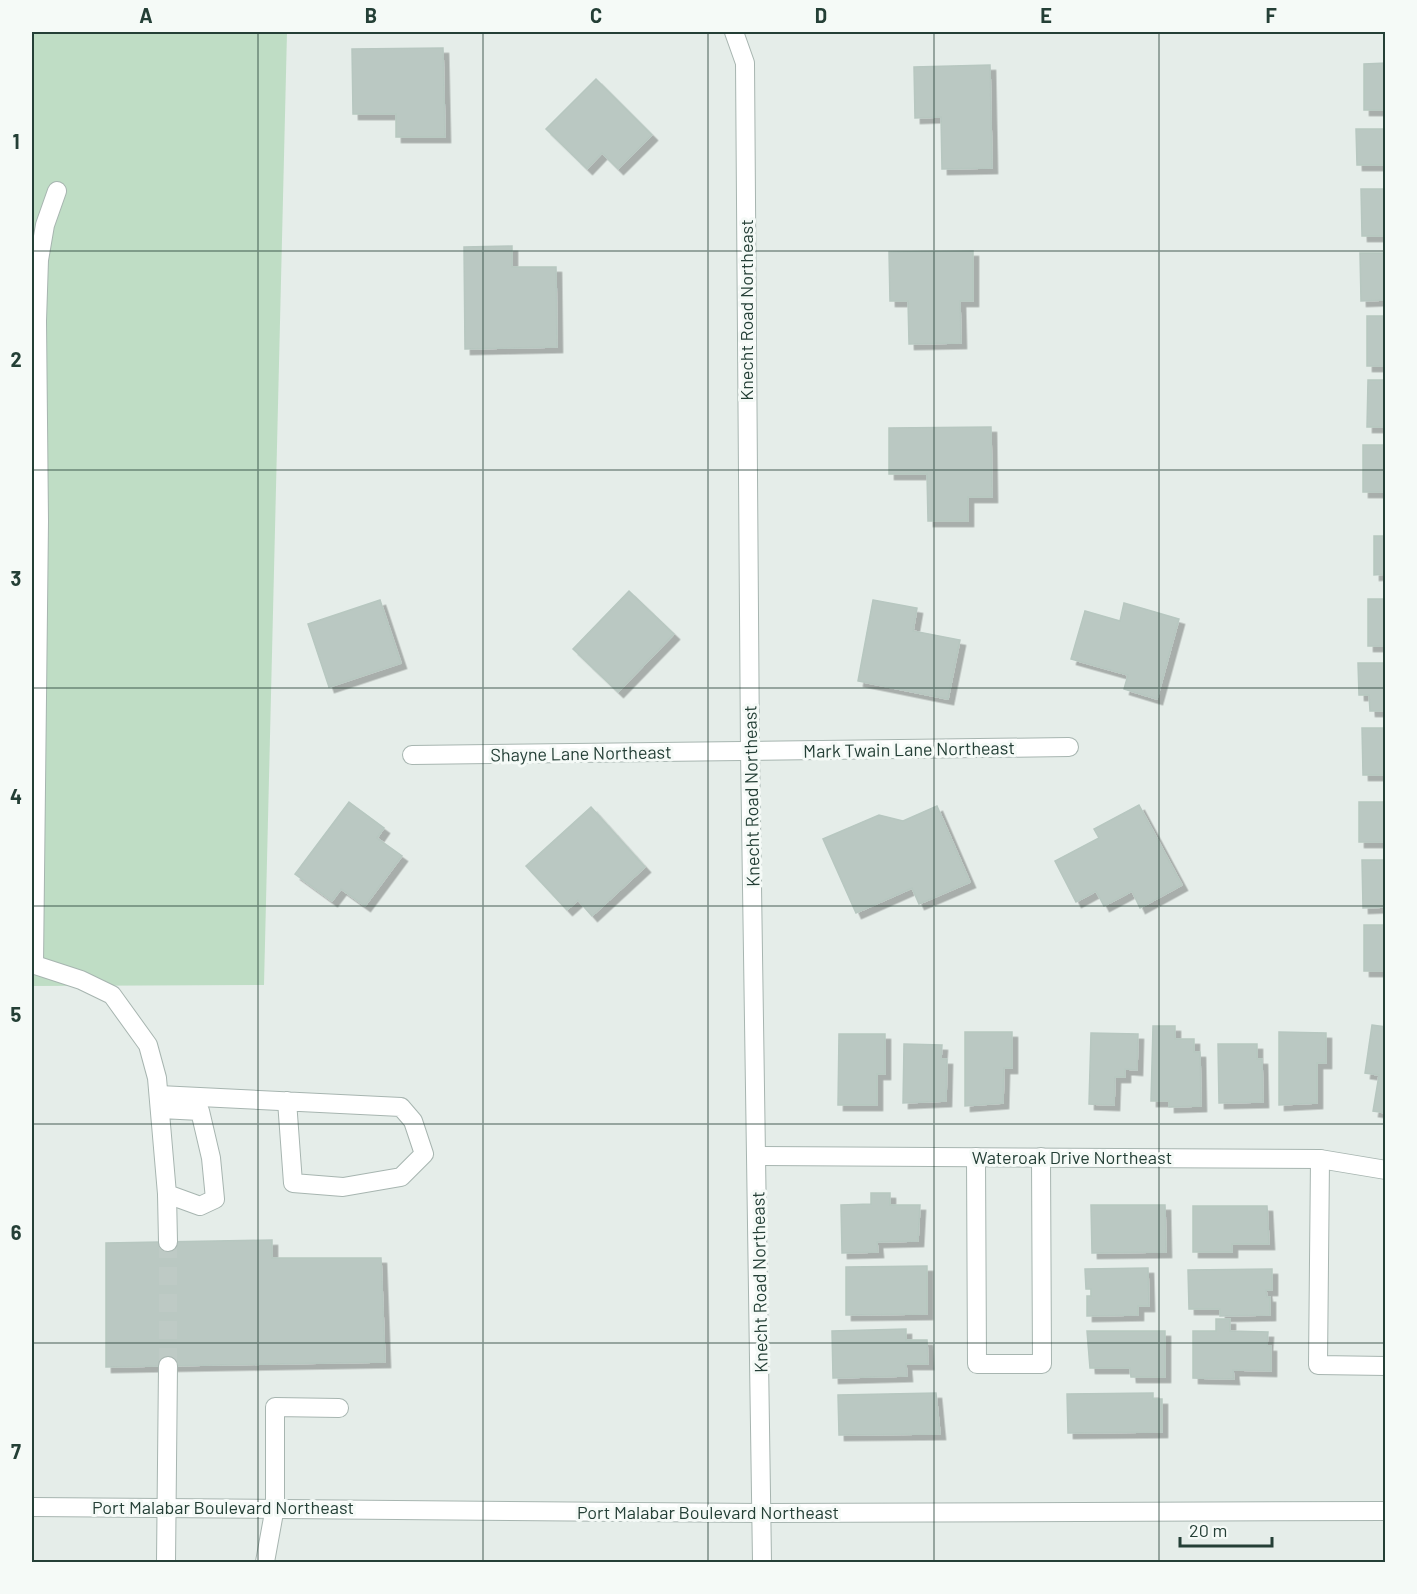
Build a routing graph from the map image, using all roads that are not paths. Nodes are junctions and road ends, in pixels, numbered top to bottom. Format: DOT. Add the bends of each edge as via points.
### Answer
graph roads {
  1 [pos="734,32"];
  2 [pos="57,191"];
  3 [pos="1069,747"];
  4 [pos="750,752"];
  5 [pos="412,755"];
  6 [pos="33,964"];
  7 [pos="288,1101"];
  8 [pos="160,1102"];
  9 [pos="758,1156"];
  10 [pos="976,1157"];
  11 [pos="1041,1157"];
  12 [pos="1320,1159"];
  13 [pos="1386,1170"];
  14 [pos="167,1194"];
  15 [pos="168,1242"];
  16 [pos="168,1366"];
  17 [pos="1386,1366"];
  18 [pos="339,1408"];
  19 [pos="167,1506"];
  20 [pos="32,1507"];
  21 [pos="275,1507"];
  22 [pos="1386,1511"];
  23 [pos="761,1513"];
  24 [pos="166,1563"];
  25 [pos="265,1563"];
  26 [pos="762,1563"];
  1 -- 4 [label="street, Knecht Road Northeast" via="745,63"];
  2 -- 6 [label="street" via="45,225 39,260 37,321 39,521"];
  3 -- 4 [label="street, Mark Twain Lane Northeast"];
  4 -- 5 [label="street, Shayne Lane Northeast"];
  4 -- 9 [label="street, Knecht Road Northeast"];
  6 -- 8 [label="street" via="112,995 148,1045"];
  7 -- 7 [label="street" via="401,1107 413,1121 424,1154 401,1177 343,1187 293,1183"];
  7 -- 8 [label="street"];
  8 -- 14 [label="street"];
  8 -- 14 [label="street" via="200,1111 215,1199 200,1206"];
  9 -- 10 [label="street, Wateroak Drive Northeast"];
  9 -- 23 [label="street, Knecht Road Northeast"];
  10 -- 11 [label="street, Wateroak Drive Northeast"];
  10 -- 11 [label="street" via="977,1364 1042,1364"];
  11 -- 12 [label="street, Wateroak Drive Northeast"];
  12 -- 13 [label="street, Wateroak Drive Northeast"];
  12 -- 17 [label="street" via="1318,1365"];
  14 -- 15 [label="street"];
  16 -- 19 [label="street"];
  18 -- 21 [label="street" via="275,1407"];
  19 -- 20 [label="street, Port Malabar Boulevard Northeast"];
  19 -- 21 [label="street, Port Malabar Boulevard Northeast"];
  19 -- 24 [label="street"];
  21 -- 23 [label="street, Port Malabar Boulevard Northeast"];
  21 -- 25 [label="street"];
  22 -- 23 [label="street, Port Malabar Boulevard Northeast"];
  23 -- 26 [label="street, Knecht Road Northeast"];
}
